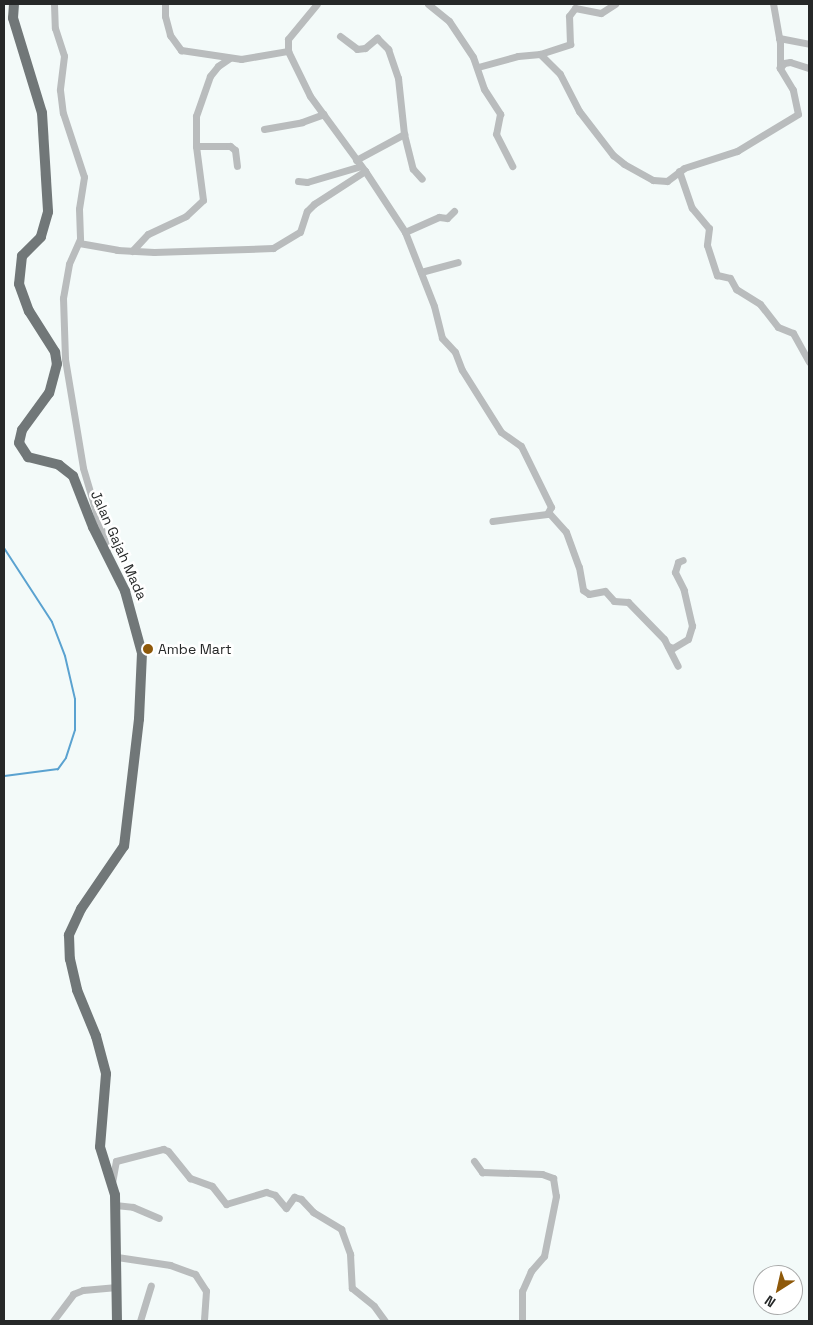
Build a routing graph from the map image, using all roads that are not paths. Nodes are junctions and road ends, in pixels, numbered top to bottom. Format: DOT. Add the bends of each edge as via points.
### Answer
graph roads {
  1 [pos="14,4"];
  2 [pos="54,4"];
  3 [pos="165,4"];
  4 [pos="317,4"];
  5 [pos="428,4"];
  6 [pos="615,4"];
  7 [pos="773,4"];
  8 [pos="340,36"];
  9 [pos="779,38"];
  10 [pos="809,44"];
  11 [pos="288,51"];
  12 [pos="540,54"];
  13 [pos="230,58"];
  14 [pos="478,67"];
  15 [pos="780,68"];
  16 [pos="809,68"];
  17 [pos="324,114"];
  18 [pos="264,129"];
  19 [pos="404,134"];
  20 [pos="196,146"];
  21 [pos="237,166"];
  22 [pos="361,166"];
  23 [pos="512,166"];
  24 [pos="679,171"];
  25 [pos="422,179"];
  26 [pos="298,181"];
  27 [pos="454,211"];
  28 [pos="405,232"];
  29 [pos="79,244"];
  30 [pos="132,251"];
  31 [pos="458,262"];
  32 [pos="420,272"];
  33 [pos="809,362"];
  34 [pos="549,513"];
  35 [pos="492,521"];
  36 [pos="107,552"];
  37 [pos="683,560"];
  38 [pos="668,646"];
  39 [pos="678,666"];
  40 [pos="474,1161"];
  41 [pos="112,1183"];
  42 [pos="116,1205"];
  43 [pos="159,1218"];
  44 [pos="117,1257"];
  45 [pos="151,1286"];
  46 [pos="117,1287"];
  47 [pos="53,1321"];
  48 [pos="117,1321"];
  49 [pos="140,1321"];
  50 [pos="204,1321"];
  51 [pos="385,1321"];
  52 [pos="522,1321"];
  1 -- 36 [label="highway, Jalan Gajah Mada" via="13,18 42,113 48,212 45,229 22,256 18,274 26,304 52,347 57,364 49,393 22,430 19,443 28,457 58,465 74,476 93,527"];
  2 -- 29 [label="street" via="55,28 64,56 60,90 62,113 84,172"];
  3 -- 13 [label="street" via="164,16 176,47 186,52"];
  4 -- 11 [label="street" via="288,39"];
  5 -- 14 [label="street" via="454,28"];
  6 -- 12 [label="street" via="601,13 575,8 569,16 570,44"];
  7 -- 9 [label="street"];
  8 -- 19 [label="street" via="357,49 365,48 377,38 388,49 398,78"];
  9 -- 10 [label="street"];
  9 -- 15 [label="street"];
  11 -- 13 [label="street" via="254,58"];
  11 -- 17 [label="street" via="310,96"];
  12 -- 14 [label="street" via="526,54"];
  12 -- 24 [label="street" via="560,74 579,112 624,164 662,182"];
  13 -- 20 [label="street" via="214,71 201,97 196,116"];
  14 -- 23 [label="street" via="484,89 500,114 496,134"];
  15 -- 16 [label="street" via="790,62"];
  15 -- 24 [label="street" via="793,90 798,114 737,151"];
  17 -- 18 [label="street"];
  17 -- 22 [label="street"];
  19 -- 22 [label="street"];
  19 -- 25 [label="street" via="414,168"];
  20 -- 21 [label="street" via="230,146 235,150"];
  20 -- 30 [label="street" via="203,195 201,204 186,216 148,234"];
  22 -- 26 [label="street" via="307,182"];
  22 -- 28 [label="street"];
  22 -- 30 [label="street" via="307,211 300,232 273,248"];
  24 -- 33 [label="street" via="692,208 708,228 707,245 717,275 730,278 739,291 760,304 778,327 793,333"];
  27 -- 28 [label="street" via="447,218 439,218"];
  28 -- 32 [label="street"];
  29 -- 30 [label="street"];
  29 -- 36 [label="street" via="69,264 64,290 65,359 83,468"];
  31 -- 32 [label="street"];
  32 -- 34 [label="street" via="442,338 455,352 462,370 502,432 521,446 547,497 551,508"];
  34 -- 35 [label="street"];
  34 -- 38 [label="street" via="566,532 584,592 605,591 614,601 628,602"];
  36 -- 41 [label="highway, Jalan Gajah Mada" via="126,591 138,629 142,653 139,719 124,846 81,908 69,934 70,959 77,990 96,1036 106,1074 100,1147"];
  37 -- 38 [label="street" via="678,562 675,572 684,590 692,626 688,639 673,648"];
  38 -- 39 [label="street"];
  40 -- 52 [label="street" via="482,1172 542,1174 553,1178 556,1198 544,1256 531,1271 522,1291"];
  41 -- 42 [label="highway, Jalan Gajah Mada"];
  41 -- 51 [label="street" via="116,1161 163,1149 190,1178 212,1186 226,1204 266,1192 286,1208 294,1197 300,1199 313,1212 341,1229 350,1254 352,1288 374,1306"];
  42 -- 43 [label="street" via="133,1207"];
  42 -- 44 [label="highway, Jalan Gajah Mada"];
  44 -- 46 [label="highway, Jalan Gajah Mada"];
  44 -- 50 [label="street" via="170,1265 195,1274 206,1291"];
  45 -- 49 [label="street"];
  46 -- 47 [label="street" via="73,1294"];
  46 -- 48 [label="highway, Jalan Gajah Mada"];
}
